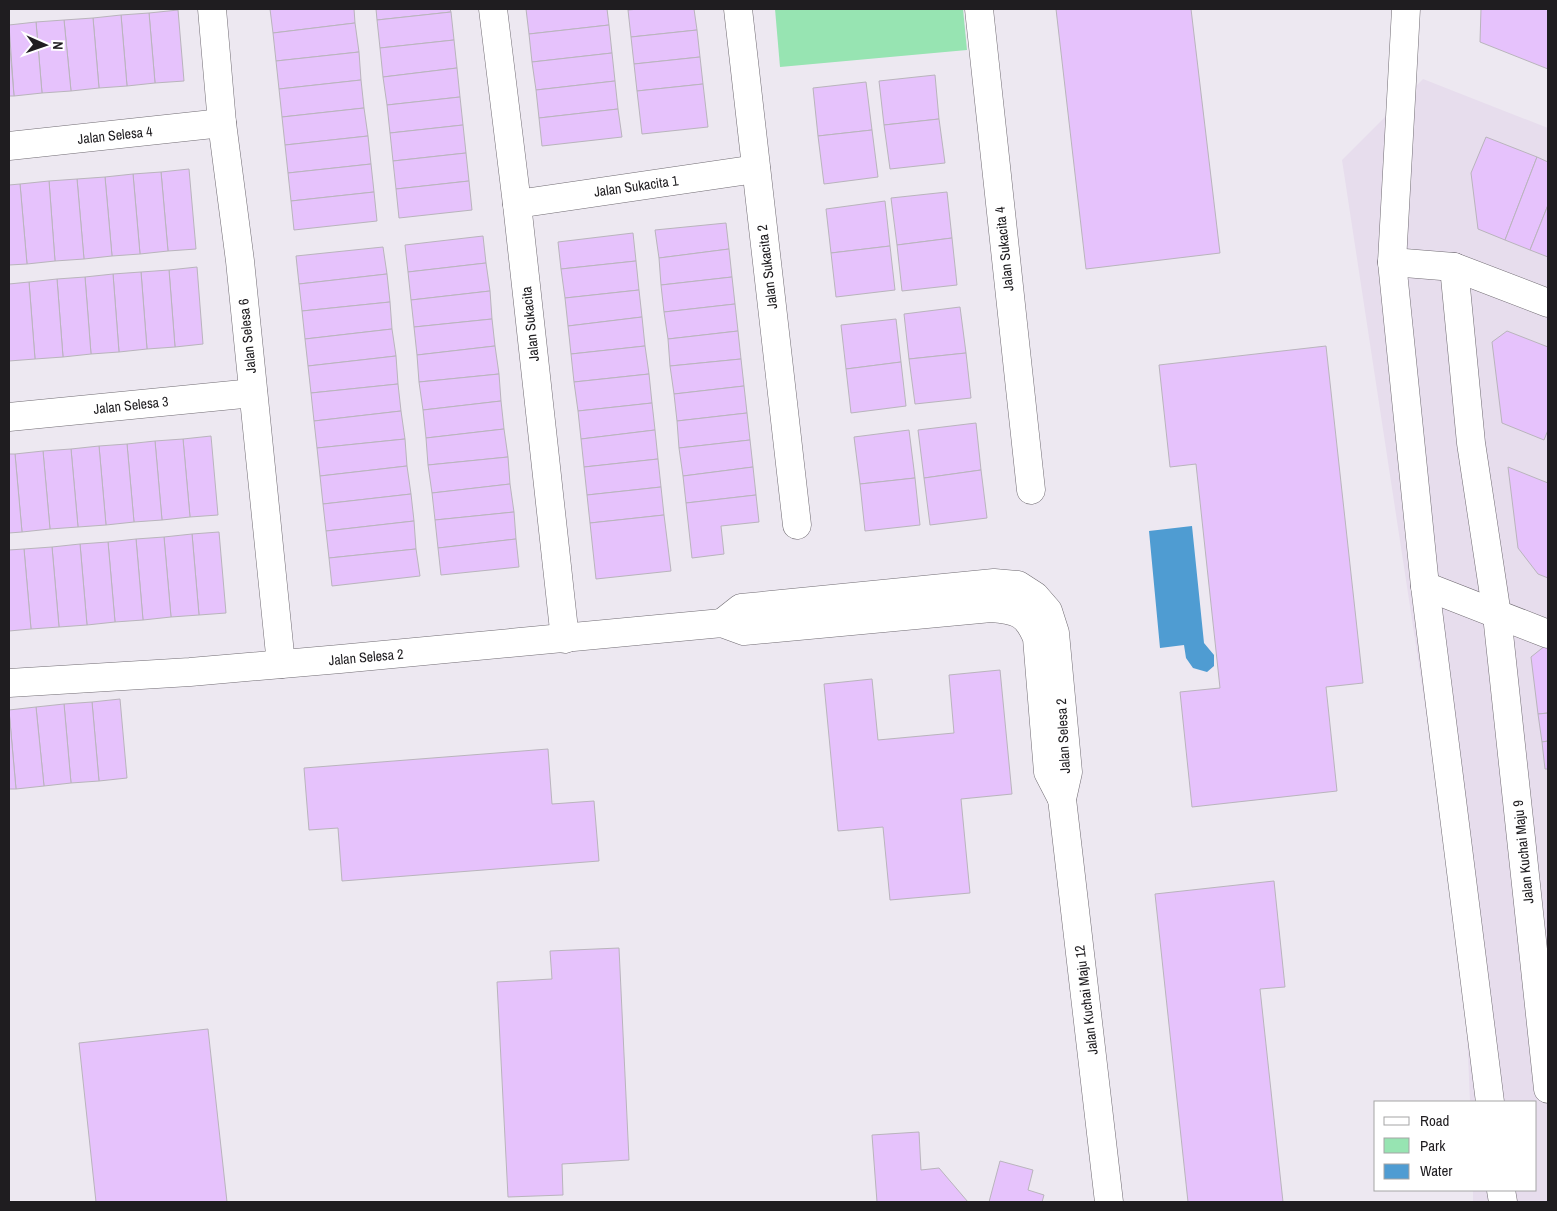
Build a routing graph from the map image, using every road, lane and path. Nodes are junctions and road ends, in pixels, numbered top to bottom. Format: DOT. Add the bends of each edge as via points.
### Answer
graph roads {
  1 [pos="212,9"];
  2 [pos="493,9"];
  3 [pos="738,9"];
  4 [pos="979,9"];
  5 [pos="1406,9"];
  6 [pos="222,123"];
  7 [pos="9,146"];
  8 [pos="756,169"];
  9 [pos="517,204"];
  10 [pos="1392,262"];
  11 [pos="1454,267"];
  12 [pos="1548,303"];
  13 [pos="253,393"];
  14 [pos="9,417"];
  15 [pos="1031,490"];
  16 [pos="797,525"];
  17 [pos="1425,586"];
  18 [pos="1497,615"];
  19 [pos="1548,634"];
  20 [pos="565,639"];
  21 [pos="281,664"];
  22 [pos="9,683"];
  23 [pos="1062,798"];
  24 [pos="1548,1089"];
  25 [pos="1490,1101"];
  26 [pos="1109,1202"];
  1 -- 6 [label="street, Jalan Selesa 6"];
  2 -- 9 [label="street, Jalan Sukacita"];
  3 -- 8 [label="street, Jalan Sukacita 2"];
  4 -- 15 [label="street, Jalan Sukacita 4"];
  5 -- 10 [label="street"];
  6 -- 7 [label="street, Jalan Selesa 4"];
  6 -- 13 [label="street, Jalan Selesa 6"];
  8 -- 9 [label="street, Jalan Sukacita 1"];
  8 -- 16 [label="street, Jalan Sukacita 2"];
  9 -- 20 [label="street, Jalan Sukacita"];
  10 -- 11 [label="street"];
  10 -- 17 [label="street"];
  11 -- 12 [label="street"];
  11 -- 18 [label="street, Jalan Kuchai Maju 9" via="1470,443"];
  13 -- 14 [label="street, Jalan Selesa 3"];
  13 -- 21 [label="street, Jalan Selesa 6"];
  17 -- 18 [label="street"];
  17 -- 25 [label="street"];
  18 -- 19 [label="street"];
  18 -- 24 [label="street, Jalan Kuchai Maju 9"];
  20 -- 21 [label="street, Jalan Selesa 2"];
  20 -- 23 [label="street, Jalan Selesa 2" via="722,623 744,631 991,608 1013,610 1031,624 1037,638 1048,772"];
  21 -- 22 [label="street, Jalan Selesa 2"];
  23 -- 26 [label="street, Jalan Kuchai Maju 12"];
}
